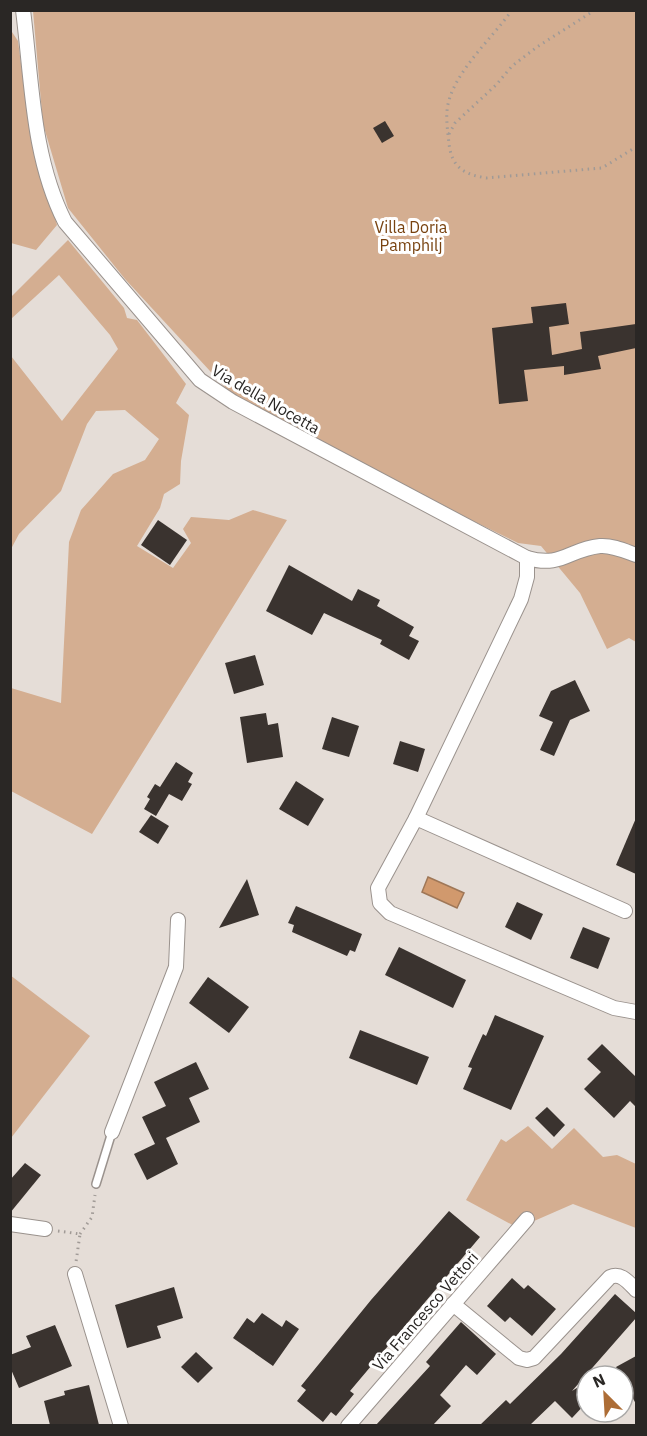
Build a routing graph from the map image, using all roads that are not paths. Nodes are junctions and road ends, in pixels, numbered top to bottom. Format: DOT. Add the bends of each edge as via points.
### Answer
graph roads {
  1 [pos="23,10"];
  2 [pos="636,555"];
  3 [pos="527,558"];
  4 [pos="416,818"];
  5 [pos="625,911"];
  6 [pos="178,920"];
  7 [pos="636,1012"];
  8 [pos="112,1132"];
  9 [pos="96,1184"];
  10 [pos="527,1218"];
  11 [pos="10,1224"];
  12 [pos="45,1229"];
  13 [pos="75,1274"];
  14 [pos="636,1290"];
  15 [pos="453,1304"];
  16 [pos="121,1425"];
  17 [pos="348,1425"];
  1 -- 3 [label="street, Via della Nocetta" via="39,148 65,222 200,380 233,402"];
  2 -- 3 [label="street, Via della Nocetta" via="598,546 548,562"];
  3 -- 4 [label="street" via="528,577 521,599"];
  4 -- 5 [label="street"];
  4 -- 7 [label="street" via="378,888 378,899 384,908 614,1008"];
  6 -- 8 [label="street" via="176,967"];
  8 -- 9 [label="lane"];
  10 -- 15 [label="street, Via Francesco Vettori"];
  11 -- 12 [label="street"];
  13 -- 16 [label="street"];
  14 -- 15 [label="street" via="621,1276 610,1277 534,1358 527,1360 519,1358"];
  15 -- 17 [label="street, Via Francesco Vettori"];
}
